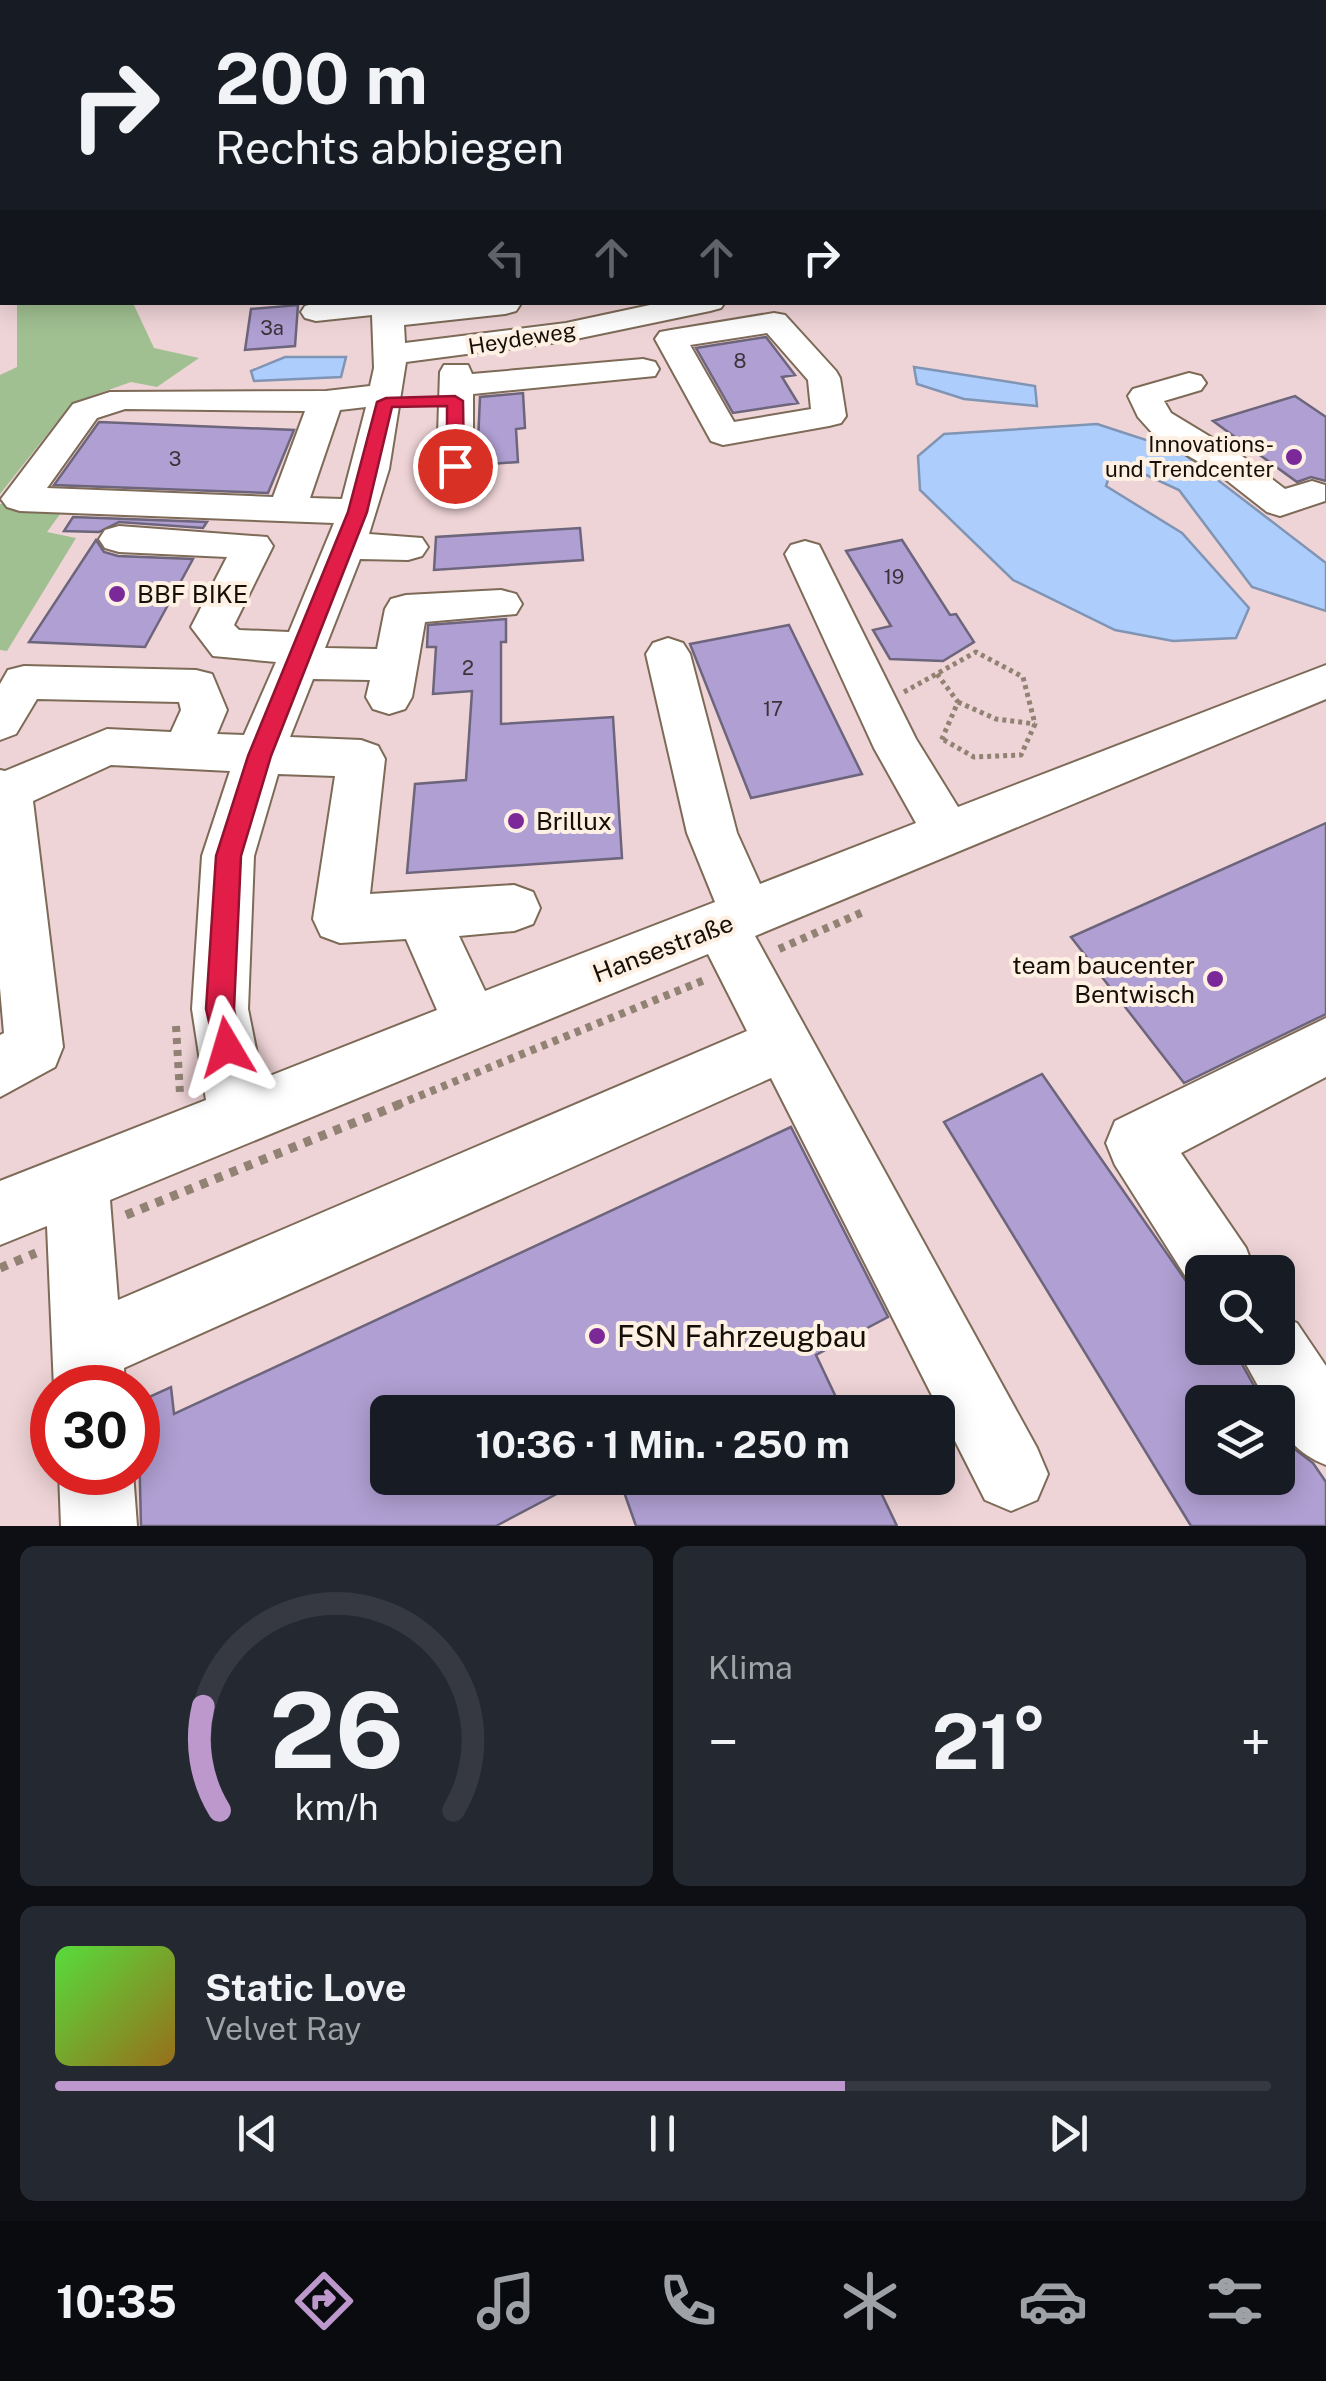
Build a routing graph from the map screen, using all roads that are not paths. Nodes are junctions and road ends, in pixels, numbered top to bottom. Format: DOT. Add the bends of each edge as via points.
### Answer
graph roads {
  1 [pos="444,306"];
  2 [pos="505,306"];
  3 [pos="316,312"];
  4 [pos="700,314"];
  5 [pos="388,346"];
  6 [pos="643,368"];
  7 [pos="1188,383"];
  8 [pos="456,386"];
  9 [pos="326,401"];
  10 [pos="455,466"];
  11 [pos="1312,493"];
  12 [pos="288,508"];
  13 [pos="351,529"];
  14 [pos="119,539"];
  15 [pos="408,547"];
  16 [pos="805,554"];
  17 [pos="502,604"];
  18 [pos="668,654"];
  19 [pos="300,655"];
  20 [pos="1326,681"];
  21 [pos="0,722"];
  22 [pos="186,752"];
  23 [pos="260,756"];
  24 [pos="4,790"];
  25 [pos="947,833"];
  26 [pos="514,908"];
  27 [pos="422,915"];
  28 [pos="736,936"];
  29 [pos="471,1023"];
  30 [pos="783,1044"];
  31 [pos="1326,1046"];
  32 [pos="0,1068"];
  33 [pos="239,1116"];
  34 [pos="80,1207"];
  35 [pos="0,1213"];
  36 [pos="1211,1255"];
  37 [pos="89,1365"];
  38 [pos="95,1365"];
  39 [pos="1283,1365"];
  40 [pos="1326,1429"];
  41 [pos="1011,1474"];
  42 [pos="97,1495"];
  43 [pos="99,1526"];
  1 -- 2 [label="street" via="446,314"];
  1 -- 5 [label="street"];
  3 -- 5 [label="street"];
  4 -- 4 [label="street, Heydeweg" via="774,322 824,378 829,416 723,434 672,338"];
  4 -- 5 [label="street, Heydeweg" via="547,335"];
  5 -- 8 [label="street"];
  5 -- 9 [label="street"];
  5 -- 13 [label="street"];
  6 -- 8 [label="street"];
  7 -- 11 [label="street" via="1145,396 1150,413 1168,430 1227,462 1280,504"];
  8 -- 10 [label="street"];
  9 -- 12 [label="street"];
  9 -- 12 [label="street" via="122,399 85,412 20,499"];
  12 -- 13 [label="street"];
  13 -- 15 [label="street"];
  13 -- 19 [label="street"];
  14 -- 19 [label="street" via="253,546 212,626 228,646"];
  16 -- 25 [label="street" via="896,748"];
  17 -- 19 [label="street" via="406,609 392,681"];
  18 -- 28 [label="street"];
  19 -- 23 [label="street"];
  20 -- 25 [label="street, Hansestraße"];
  21 -- 22 [label="street" via="24,682 196,686 204,710"];
  22 -- 23 [label="street"];
  22 -- 24 [label="street" via="107,747"];
  23 -- 27 [label="street" via="361,758 340,919"];
  23 -- 33 [label="street" via="228,856 222,926 220,1009"];
  24 -- 32 [label="street" via="34,1047"];
  25 -- 28 [label="street, Hansestraße"];
  26 -- 27 [label="street"];
  27 -- 29 [label="street"];
  28 -- 29 [label="street, Hansestraße"];
  28 -- 30 [label="street"];
  29 -- 33 [label="street, Hansestraße"];
  30 -- 38 [label="street"];
  30 -- 41 [label="street"];
  31 -- 36 [label="street" via="1137,1143"];
  33 -- 34 [label="street, Hansestraße"];
  34 -- 35 [label="street, Hansestraße"];
  34 -- 37 [label="street"];
  39 -- 40 [label="street"];
  42 -- 43 [label="street"];
}
